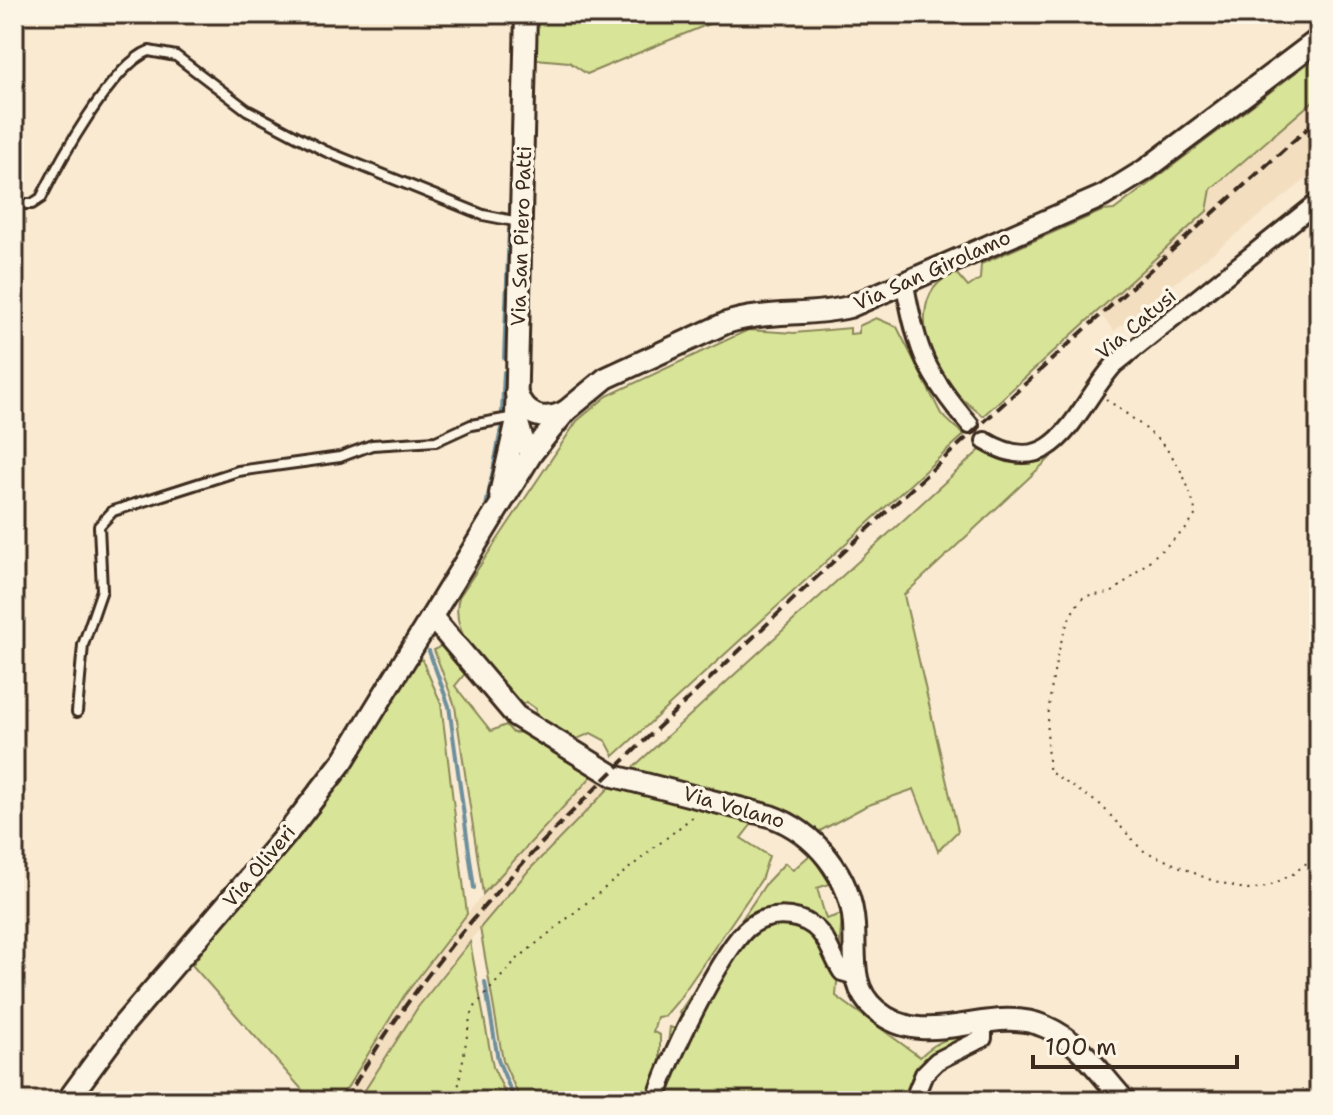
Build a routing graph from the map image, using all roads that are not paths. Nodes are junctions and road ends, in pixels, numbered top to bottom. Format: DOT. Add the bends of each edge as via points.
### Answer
graph roads {
  1 [pos="526,14"];
  2 [pos="1319,39"];
  3 [pos="1319,201"];
  4 [pos="14,204"];
  5 [pos="520,222"];
  6 [pos="905,285"];
  7 [pos="516,393"];
  8 [pos="566,411"];
  9 [pos="516,421"];
  10 [pos="970,425"];
  11 [pos="985,441"];
  12 [pos="532,453"];
  13 [pos="494,516"];
  14 [pos="432,617"];
  15 [pos="77,712"];
  16 [pos="856,976"];
  17 [pos="983,1023"];
  18 [pos="67,1101"];
  19 [pos="656,1101"];
  20 [pos="913,1101"];
  21 [pos="1125,1101"];
  1 -- 5 [label="street, Via San Piero Patti"];
  2 -- 6 [label="street, Via San Girolamo" via="1103,196"];
  3 -- 11 [label="street, Via Catusi" via="1114,365 1053,447 1029,457 1006,454"];
  4 -- 5 [label="lane" via="41,198 98,102 133,61 149,51 176,56 247,110 325,151 483,215"];
  5 -- 7 [label="street, Via San Piero Patti"];
  6 -- 8 [label="street, Via San Girolamo" via="823,314 726,323 606,378"];
  6 -- 10 [label="street" via="924,365"];
  7 -- 8 [label="street" via="536,417"];
  7 -- 9 [label="street, Via San Piero Patti"];
  8 -- 12 [label="street, Via San Girolamo"];
  9 -- 12 [label="street, Via San Piero Patti"];
  9 -- 13 [label="street"];
  9 -- 15 [label="lane" via="471,425 436,441 372,445 340,457 238,471 113,511 99,526 102,590 83,645"];
  12 -- 13 [label="street, Via San Girolamo"];
  13 -- 14 [label="street, Via San Girolamo"];
  14 -- 16 [label="street, Via Volano" via="516,716 614,776 795,825 823,849 851,902"];
  14 -- 18 [label="street, Via Oliveri" via="343,761 122,1026"];
  16 -- 17 [label="street, Via Volano" via="874,1010 902,1026 924,1031"];
  16 -- 19 [label="street" via="842,972 827,941 804,921 762,919 733,943"];
  17 -- 20 [label="street" via="983,1038 937,1061 924,1074"];
  17 -- 21 [label="street, Via Volano" via="1030,1021 1057,1032 1085,1054"];
}
